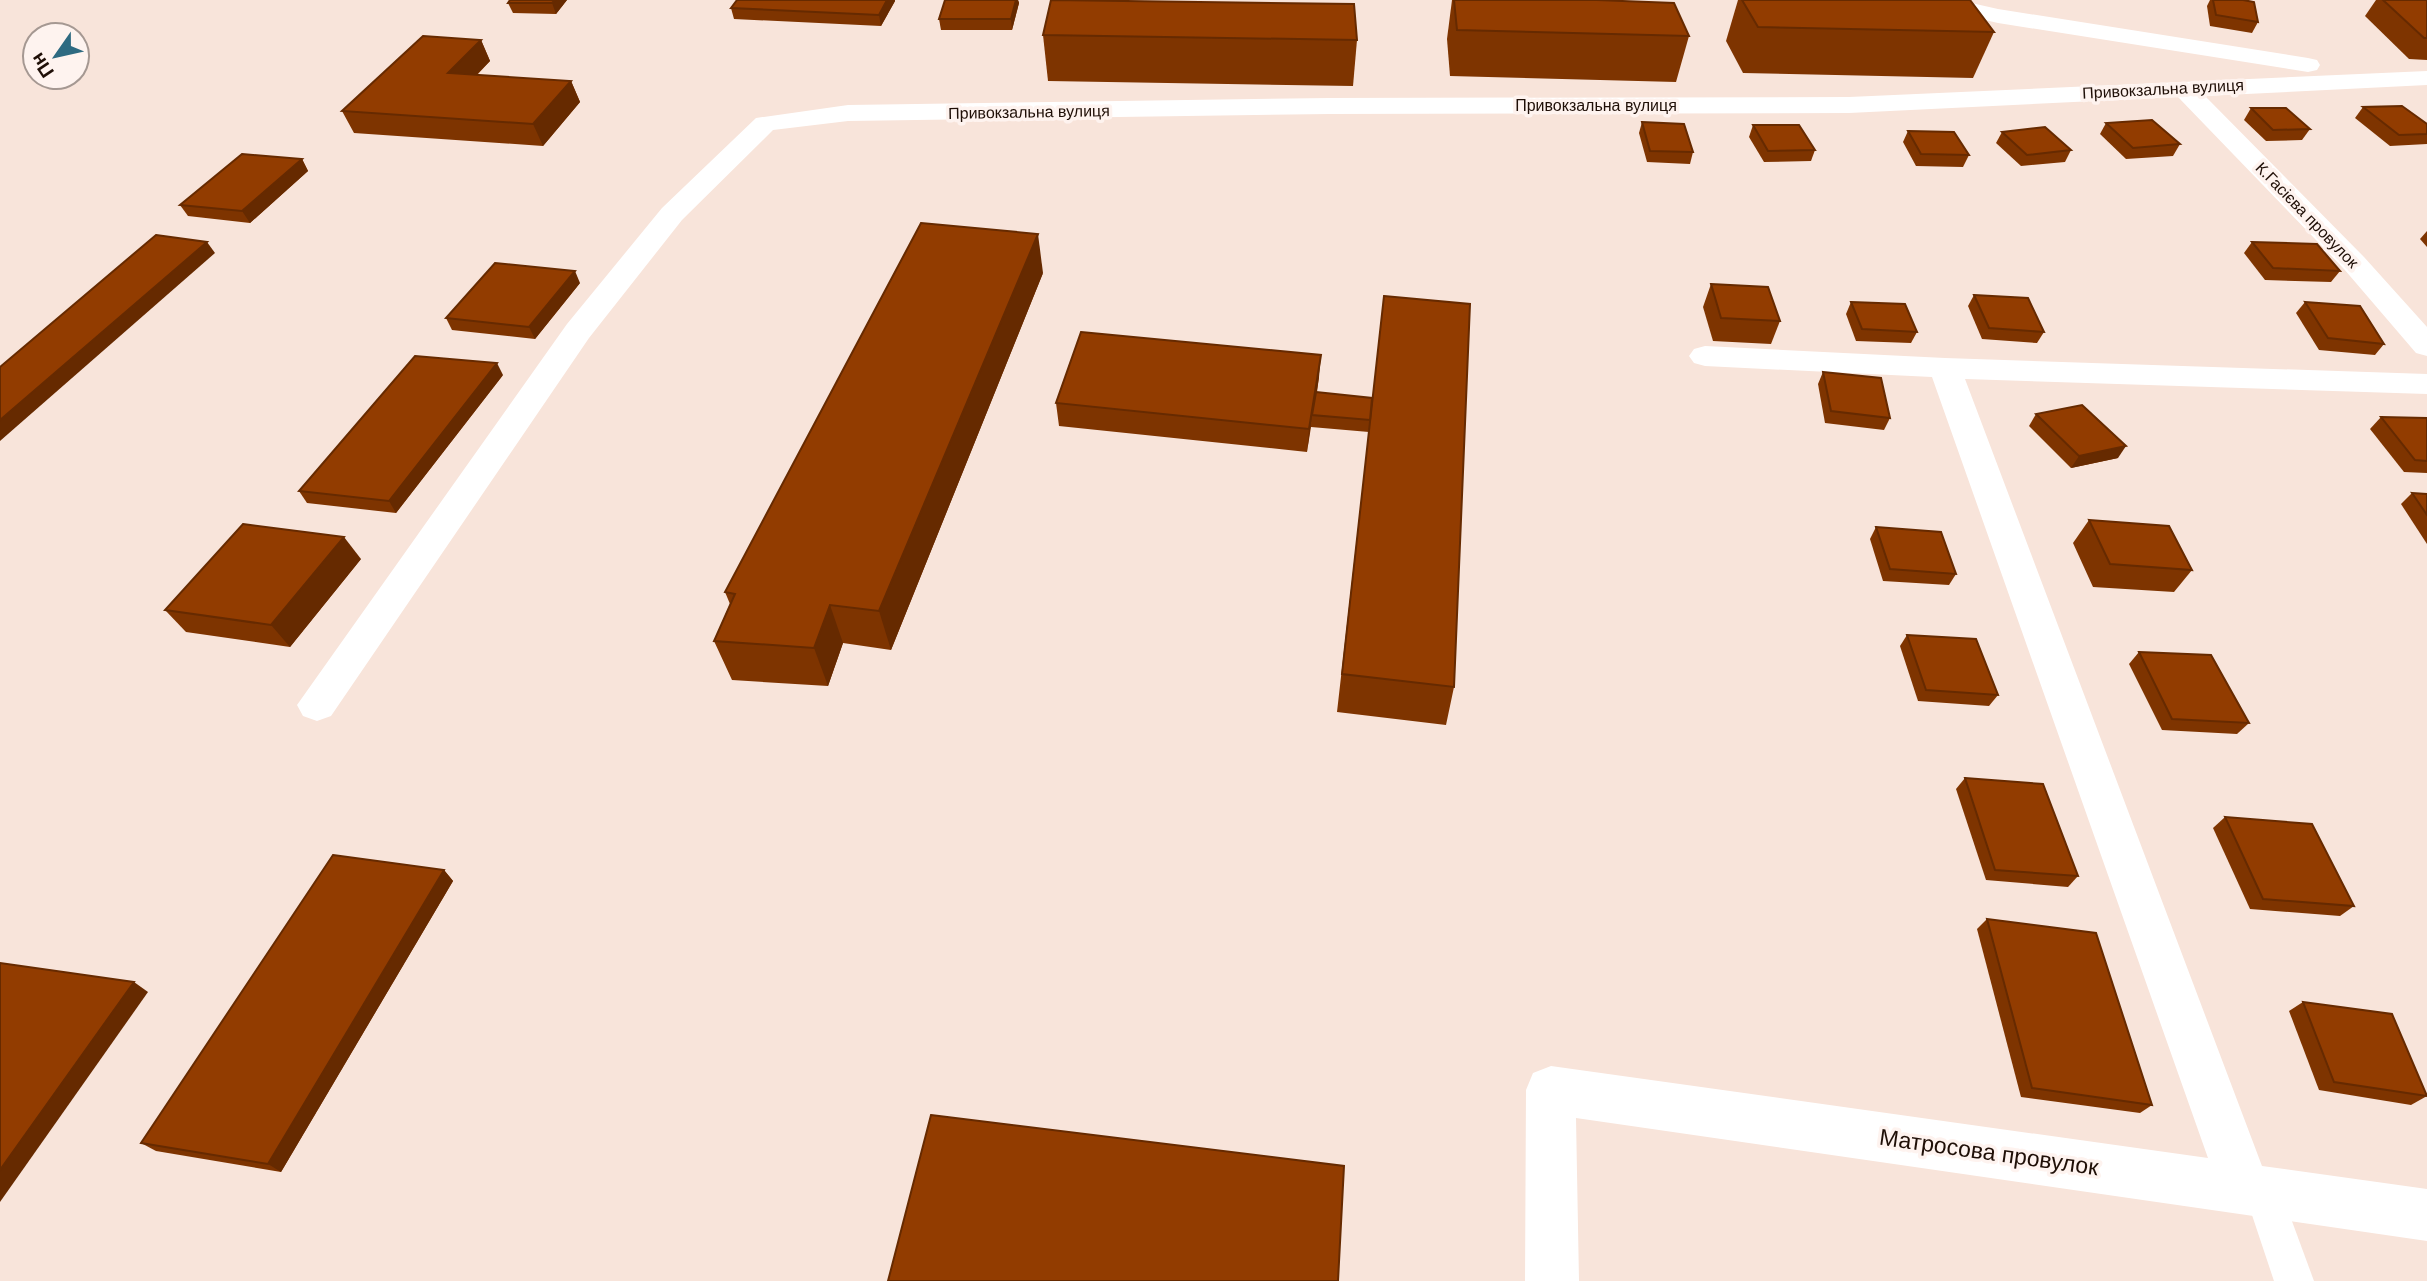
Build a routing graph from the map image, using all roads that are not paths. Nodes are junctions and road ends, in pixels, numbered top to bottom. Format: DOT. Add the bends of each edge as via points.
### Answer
graph roads {
  1 [pos="1928,0"];
  2 [pos="2423,79"];
  3 [pos="2183,88"];
  4 [pos="2427,346"];
  5 [pos="1705,356"];
  6 [pos="1944,368"];
  7 [pos="2427,384"];
  8 [pos="317,705"];
  9 [pos="2254,1190"];
  10 [pos="2427,1215"];
  11 [pos="1552,1281"];
  12 [pos="2294,1281"];
  1 -- 2 [label="street" via="1998,16 2275,61"];
  2 -- 3 [label="street, Привокзальна вулиця"];
  3 -- 4 [label="street, К.Гасієва провулок" via="2354,263"];
  3 -- 8 [label="street, Привокзальна вулиця" via="1849,105 848,113 765,123 672,214 578,331"];
  5 -- 6 [label="street"];
  6 -- 7 [label="street"];
  6 -- 9 [label="street"];
  9 -- 10 [label="street, Матросова провулок"];
  9 -- 11 [label="street, Матросова провулок" via="1551,1090"];
  9 -- 12 [label="lane"];
}
